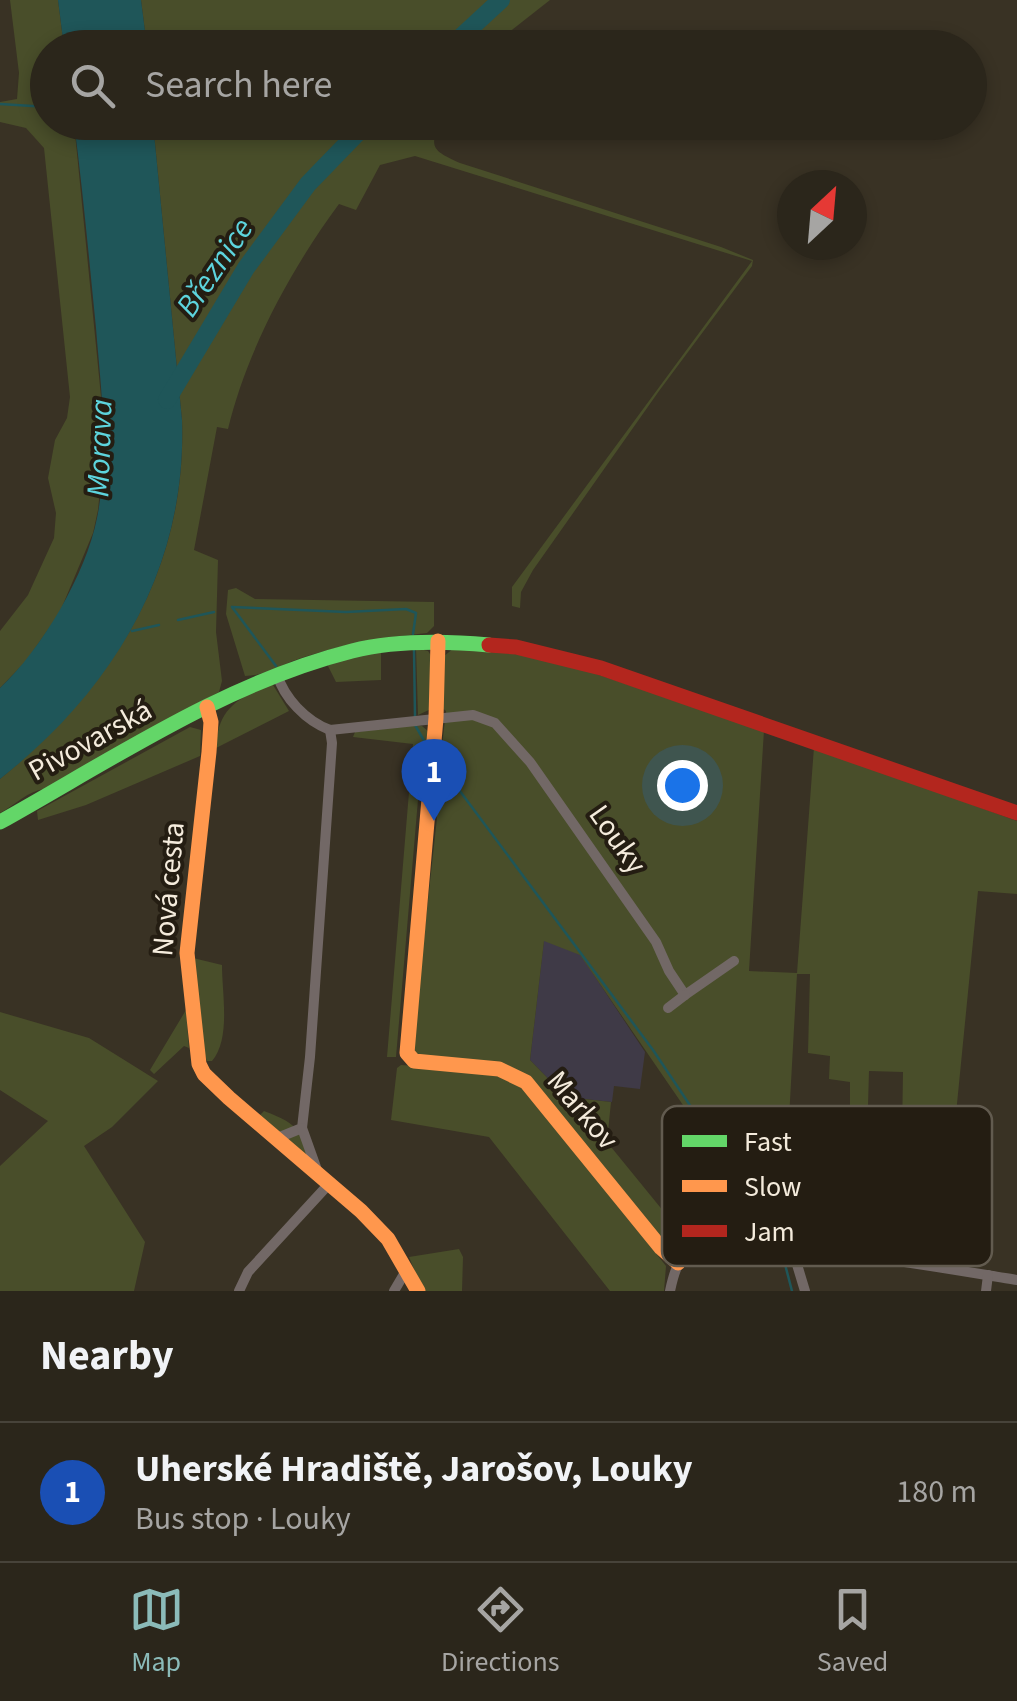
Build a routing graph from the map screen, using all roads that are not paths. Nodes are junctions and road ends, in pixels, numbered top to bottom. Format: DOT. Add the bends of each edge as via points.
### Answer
graph roads {
  1 [pos="438,641"];
  2 [pos="276,674"];
  3 [pos="207,707"];
  4 [pos="436,718"];
  5 [pos="330,730"];
  6 [pos="1017,813"];
  7 [pos="0,822"];
  8 [pos="734,961"];
  9 [pos="685,995"];
  10 [pos="668,1008"];
  11 [pos="302,1128"];
  12 [pos="274,1138"];
  13 [pos="328,1185"];
  14 [pos="662,1249"];
  15 [pos="677,1266"];
  16 [pos="792,1266"];
  17 [pos="932,1266"];
  18 [pos="407,1268"];
  19 [pos="988,1275"];
  20 [pos="1017,1280"];
  21 [pos="239,1291"];
  22 [pos="394,1291"];
  23 [pos="418,1291"];
  24 [pos="670,1291"];
  25 [pos="805,1291"];
  26 [pos="986,1291"];
  1 -- 2 [label="street, Pivovarská" via="355,650"];
  1 -- 4 [label="street"];
  1 -- 6 [label="street, Pivovarská" via="516,647 601,668"];
  2 -- 3 [label="street, Pivovarská"];
  2 -- 5 [label="street" via="292,701"];
  3 -- 7 [label="street, Pivovarská"];
  3 -- 12 [label="street, Nová cesta" via="212,722 187,952 196,1055 204,1074"];
  4 -- 5 [label="street, Louky"];
  4 -- 9 [label="street, Louky" via="485,717 530,762 656,942"];
  4 -- 14 [label="street, Markov" via="410,1058 499,1069 526,1082"];
  5 -- 11 [label="street"];
  8 -- 9 [label="street"];
  9 -- 10 [label="street"];
  11 -- 12 [label="street"];
  11 -- 13 [label="street"];
  12 -- 13 [label="street"];
  13 -- 18 [label="street" via="361,1211"];
  13 -- 21 [label="street" via="248,1272"];
  15 -- 24 [label="street"];
  16 -- 25 [label="street"];
  17 -- 19 [label="street"];
  18 -- 22 [label="street"];
  18 -- 23 [label="street"];
  19 -- 20 [label="street"];
  19 -- 26 [label="street"];
}
